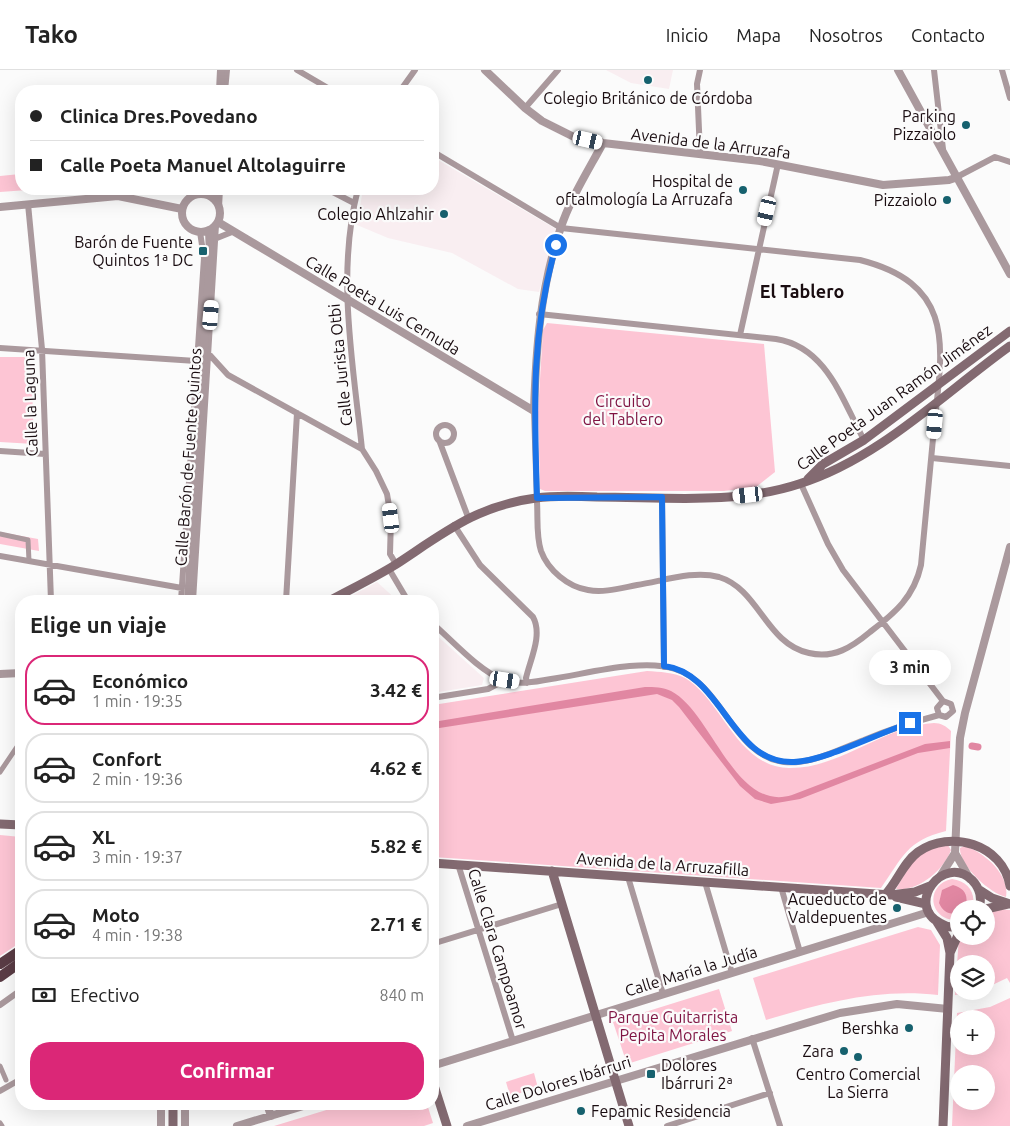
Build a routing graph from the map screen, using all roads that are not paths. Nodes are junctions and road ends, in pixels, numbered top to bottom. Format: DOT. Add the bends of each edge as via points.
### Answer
graph roads {
  1 [pos="221,70"];
  2 [pos="227,70"];
  3 [pos="298,70"];
  4 [pos="416,70"];
  5 [pos="485,70"];
  6 [pos="558,70"];
  7 [pos="700,70"];
  8 [pos="898,70"];
  9 [pos="934,70"];
  10 [pos="1002,70"];
  11 [pos="220,85"];
  12 [pos="226,85"];
  13 [pos="323,85"];
  14 [pos="405,85"];
  15 [pos="1010,98"];
  16 [pos="525,108"];
  17 [pos="603,143"];
  18 [pos="700,153"];
  19 [pos="439,155"];
  20 [pos="944,155"];
  21 [pos="1010,162"];
  22 [pos="778,164"];
  23 [pos="956,178"];
  24 [pos="194,195"];
  25 [pos="210,195"];
  26 [pos="214,195"];
  27 [pos="220,195"];
  28 [pos="339,195"];
  29 [pos="356,195"];
  30 [pos="214,199"];
  31 [pos="354,203"];
  32 [pos="28,204"];
  33 [pos="0,206"];
  34 [pos="219,207"];
  35 [pos="182,209"];
  36 [pos="214,226"];
  37 [pos="561,228"];
  38 [pos="200,232"];
  39 [pos="232,232"];
  40 [pos="217,238"];
  41 [pos="758,250"];
  42 [pos="1010,274"];
  43 [pos="347,299"];
  44 [pos="540,314"];
  45 [pos="1010,331"];
  46 [pos="740,335"];
  47 [pos="1010,346"];
  48 [pos="0,348"];
  49 [pos="42,349"];
  50 [pos="208,353"];
  51 [pos="196,361"];
  52 [pos="940,383"];
  53 [pos="939,400"];
  54 [pos="534,412"];
  55 [pos="298,413"];
  56 [pos="439,440"];
  57 [pos="864,440"];
  58 [pos="362,449"];
  59 [pos="0,451"];
  60 [pos="46,454"];
  61 [pos="932,458"];
  62 [pos="1010,466"];
  63 [pos="801,484"];
  64 [pos="662,497"];
  65 [pos="537,498"];
  66 [pos="468,517"];
  67 [pos="454,525"];
  68 [pos="0,534"];
  69 [pos="1010,547"];
  70 [pos="0,556"];
  71 [pos="29,561"];
  72 [pos="50,565"];
  73 [pos="393,566"];
  74 [pos="664,581"];
  75 [pos="182,588"];
  76 [pos="51,595"];
  77 [pos="181,595"];
  78 [pos="188,595"];
  79 [pos="193,595"];
  80 [pos="286,595"];
  81 [pos="340,595"];
  82 [pos="405,595"];
  83 [pos="883,622"];
  84 [pos="439,629"];
  85 [pos="664,666"];
  86 [pos="15,673"];
  87 [pos="0,674"];
  88 [pos="505,680"];
  89 [pos="527,683"];
  90 [pos="439,697"];
  91 [pos="943,701"];
  92 [pos="953,710"];
  93 [pos="965,713"];
  94 [pos="939,715"];
  95 [pos="15,750"];
  96 [pos="0,772"];
  97 [pos="0,824"];
  98 [pos="15,825"];
  99 [pos="956,840"];
  100 [pos="955,853"];
  101 [pos="1010,858"];
  102 [pos="439,863"];
  103 [pos="1000,863"];
  104 [pos="458,864"];
  105 [pos="552,871"];
  106 [pos="941,875"];
  107 [pos="628,876"];
  108 [pos="970,879"];
  109 [pos="1010,879"];
  110 [pos="705,882"];
  111 [pos="930,886"];
  112 [pos="781,887"];
  113 [pos="978,889"];
  114 [pos="888,895"];
  115 [pos="980,900"];
  116 [pos="562,904"];
  117 [pos="1010,904"];
  118 [pos="995,907"];
  119 [pos="928,908"];
  120 [pos="937,922"];
  121 [pos="950,926"];
  122 [pos="478,930"];
  123 [pos="439,942"];
  124 [pos="954,945"];
  125 [pos="800,952"];
  126 [pos="950,953"];
  127 [pos="15,954"];
  128 [pos="0,964"];
  129 [pos="15,966"];
  130 [pos="732,973"];
  131 [pos="0,977"];
  132 [pos="15,994"];
  133 [pos="663,994"];
  134 [pos="0,1005"];
  135 [pos="948,1009"];
  136 [pos="596,1015"];
  137 [pos="752,1038"];
  138 [pos="513,1041"];
  139 [pos="439,1064"];
  140 [pos="0,1066"];
  141 [pos="6,1080"];
  142 [pos="615,1080"];
  143 [pos="15,1082"];
  144 [pos="0,1091"];
  145 [pos="770,1094"];
  146 [pos="439,1101"];
  147 [pos="161,1110"];
  148 [pos="173,1110"];
  149 [pos="185,1110"];
  150 [pos="269,1110"];
  151 [pos="290,1110"];
  152 [pos="271,1116"];
  153 [pos="162,1126"];
  154 [pos="173,1126"];
  155 [pos="185,1126"];
  156 [pos="237,1126"];
  157 [pos="447,1126"];
  158 [pos="467,1126"];
  159 [pos="629,1126"];
  160 [pos="667,1126"];
  161 [pos="780,1126"];
  162 [pos="943,1126"];
  1 -- 11 [label="street"];
  2 -- 12 [label="street"];
  3 -- 13 [label="street"];
  4 -- 14 [label="street"];
  5 -- 16 [label="street, Avenida de la Arruzafa"];
  6 -- 16 [label="street"];
  7 -- 18 [label="street" via="697,84"];
  8 -- 20 [label="street"];
  9 -- 20 [label="street"];
  10 -- 15 [label="street"];
  16 -- 17 [label="street, Avenida de la Arruzafa" via="559,130"];
  17 -- 18 [label="street, Avenida de la Arruzafa"];
  17 -- 37 [label="street"];
  18 -- 22 [label="street, Avenida de la Arruzafa"];
  19 -- 37 [label="street"];
  20 -- 23 [label="street"];
  21 -- 23 [label="street" via="995,157"];
  22 -- 23 [label="street, Avenida de la Arruzafa" via="883,185"];
  22 -- 41 [label="street"];
  23 -- 42 [label="street"];
  24 -- 35 [label="street"];
  25 -- 30 [label="street"];
  26 -- 30 [label="street"];
  27 -- 34 [label="street"];
  28 -- 31 [label="street"];
  29 -- 31 [label="street, Calle Jurista Otbi"];
  30 -- 34 [label="street"];
  31 -- 43 [label="street, Calle Jurista Otbi"];
  32 -- 33 [label="street"];
  32 -- 35 [label="street" via="118,196"];
  32 -- 49 [label="street, Calle la Laguna"];
  34 -- 36 [label="street"];
  35 -- 38 [label="street" via="184,223"];
  36 -- 38 [label="street"];
  36 -- 39 [label="street, Calle Poeta Luis Cernuda"];
  36 -- 40 [label="street, Calle Barón de Fuente Quintos"];
  36 -- 78 [label="street, Calle Barón de Fuente Quintos"];
  37 -- 41 [label="street"];
  37 -- 44 [label="street"];
  38 -- 51 [label="street, Calle Barón de Fuente Quintos" via="204,258"];
  39 -- 40 [label="street"];
  39 -- 43 [label="street, Calle Poeta Luis Cernuda"];
  40 -- 50 [label="street, Calle Barón de Fuente Quintos"];
  41 -- 46 [label="street"];
  41 -- 52 [label="street" via="860,260 880,265 906,279 924,298 937,323 942,348"];
  43 -- 54 [label="street, Calle Poeta Luis Cernuda"];
  43 -- 58 [label="street, Calle Jurista Otbi"];
  44 -- 46 [label="street"];
  44 -- 54 [label="street"];
  45 -- 52 [label="main road, Calle Poeta Juan Ramón Jiménez"];
  46 -- 57 [label="street" via="784,340 808,350 827,371"];
  47 -- 53 [label="main road, Calle Poeta Juan Ramón Jiménez"];
  48 -- 49 [label="street"];
  49 -- 51 [label="street"];
  49 -- 60 [label="street, Calle la Laguna"];
  50 -- 55 [label="street" via="228,375"];
  50 -- 79 [label="street, Calle Barón de Fuente Quintos"];
  51 -- 75 [label="street, Calle Barón de Fuente Quintos"];
  52 -- 53 [label="street"];
  52 -- 57 [label="main road, Calle Poeta Juan Ramón Jiménez"];
  53 -- 61 [label="street"];
  53 -- 63 [label="main road, Calle Poeta Juan Ramón Jiménez" via="867,452"];
  54 -- 65 [label="street"];
  55 -- 58 [label="street"];
  55 -- 80 [label="street"];
  56 -- 66 [label="street"];
  57 -- 63 [label="main road, Calle Poeta Juan Ramón Jiménez" via="823,464"];
  58 -- 73 [label="street" via="387,494"];
  59 -- 60 [label="street"];
  60 -- 72 [label="street, Calle la Laguna"];
  61 -- 62 [label="street"];
  61 -- 83 [label="street" via="919,573 906,600"];
  63 -- 64 [label="main road" via="731,497"];
  63 -- 83 [label="street" via="835,557"];
  64 -- 65 [label="main road"];
  64 -- 74 [label="street"];
  65 -- 66 [label="main road"];
  65 -- 74 [label="street" via="540,548 549,565 564,580 588,590 602,591"];
  66 -- 67 [label="main road"];
  67 -- 73 [label="main road"];
  67 -- 89 [label="street" via="480,565 536,624 537,635"];
  68 -- 71 [label="street" via="28,540"];
  69 -- 93 [label="street"];
  70 -- 71 [label="street"];
  71 -- 72 [label="street"];
  72 -- 75 [label="street"];
  72 -- 76 [label="street, Calle la Laguna"];
  73 -- 81 [label="main road"];
  73 -- 82 [label="street"];
  74 -- 83 [label="street" via="705,575 731,583 745,594 782,640 804,652 818,655 842,652"];
  74 -- 85 [label="street"];
  75 -- 77 [label="street, Calle Barón de Fuente Quintos"];
  83 -- 91 [label="street"];
  84 -- 88 [label="street" via="487,671"];
  85 -- 89 [label="street" via="627,667"];
  85 -- 94 [label="street" via="690,676 704,687 752,746 767,757 784,762 816,758"];
  86 -- 87 [label="street"];
  88 -- 89 [label="street"];
  88 -- 90 [label="street" via="488,689"];
  91 -- 92 [label="street" via="951,704"];
  91 -- 94 [label="street" via="937,708"];
  92 -- 93 [label="street"];
  92 -- 94 [label="street" via="948,716"];
  93 -- 99 [label="street" via="960,738"];
  95 -- 96 [label="street"];
  97 -- 98 [label="main road"];
  99 -- 100 [label="street"];
  99 -- 103 [label="main road" via="981,847"];
  99 -- 114 [label="main road" via="933,844 913,856"];
  100 -- 106 [label="street"];
  100 -- 108 [label="street"];
  101 -- 103 [label="main road"];
  102 -- 104 [label="main road, Avenida de la Arruzafilla"];
  103 -- 109 [label="main road"];
  104 -- 105 [label="main road, Avenida de la Arruzafilla"];
  104 -- 122 [label="street, Calle Clara Campoamor"];
  105 -- 107 [label="main road, Avenida de la Arruzafilla"];
  105 -- 116 [label="main road"];
  106 -- 108 [label="main road" via="956,873"];
  106 -- 111 [label="main road"];
  107 -- 110 [label="main road, Avenida de la Arruzafilla"];
  107 -- 133 [label="street"];
  108 -- 113 [label="main road"];
  110 -- 112 [label="main road, Avenida de la Arruzafilla"];
  110 -- 130 [label="street"];
  111 -- 114 [label="main road, Avenida de la Arruzafilla" via="915,892"];
  111 -- 119 [label="main road"];
  112 -- 114 [label="main road, Avenida de la Arruzafilla"];
  112 -- 125 [label="street"];
  113 -- 115 [label="main road"];
  113 -- 117 [label="main road"];
  114 -- 119 [label="main road, Avenida de la Arruzafilla"];
  116 -- 122 [label="street"];
  116 -- 136 [label="main road"];
  117 -- 118 [label="main road"];
  119 -- 120 [label="main road"];
  119 -- 125 [label="street, Calle María la Judía"];
  120 -- 121 [label="main road"];
  120 -- 126 [label="main road" via="947,938"];
  122 -- 123 [label="street"];
  122 -- 138 [label="street, Calle Clara Campoamor"];
  124 -- 126 [label="main road"];
  125 -- 130 [label="street, Calle María la Judía"];
  126 -- 135 [label="main road"];
  127 -- 128 [label="highway"];
  129 -- 131 [label="highway"];
  130 -- 133 [label="street, Calle María la Judía"];
  132 -- 134 [label="street"];
  133 -- 136 [label="street, Calle María la Judía"];
  135 -- 137 [label="street, Calle Dolores Ibárruri" via="896,1004 868,1007"];
  135 -- 162 [label="main road"];
  136 -- 138 [label="street, Calle María la Judía"];
  136 -- 142 [label="main road"];
  137 -- 142 [label="street, Calle Dolores Ibárruri"];
  137 -- 145 [label="street"];
  138 -- 139 [label="street, Calle María la Judía"];
  140 -- 141 [label="street"];
  142 -- 158 [label="street, Calle Dolores Ibárruri"];
  142 -- 159 [label="main road"];
  143 -- 144 [label="street"];
  145 -- 160 [label="street"];
  145 -- 161 [label="street"];
  146 -- 157 [label="main road"];
  147 -- 153 [label="street"];
  148 -- 154 [label="main road"];
  149 -- 155 [label="street"];
  150 -- 152 [label="street"];
  151 -- 152 [label="street"];
  152 -- 156 [label="street"];
}
